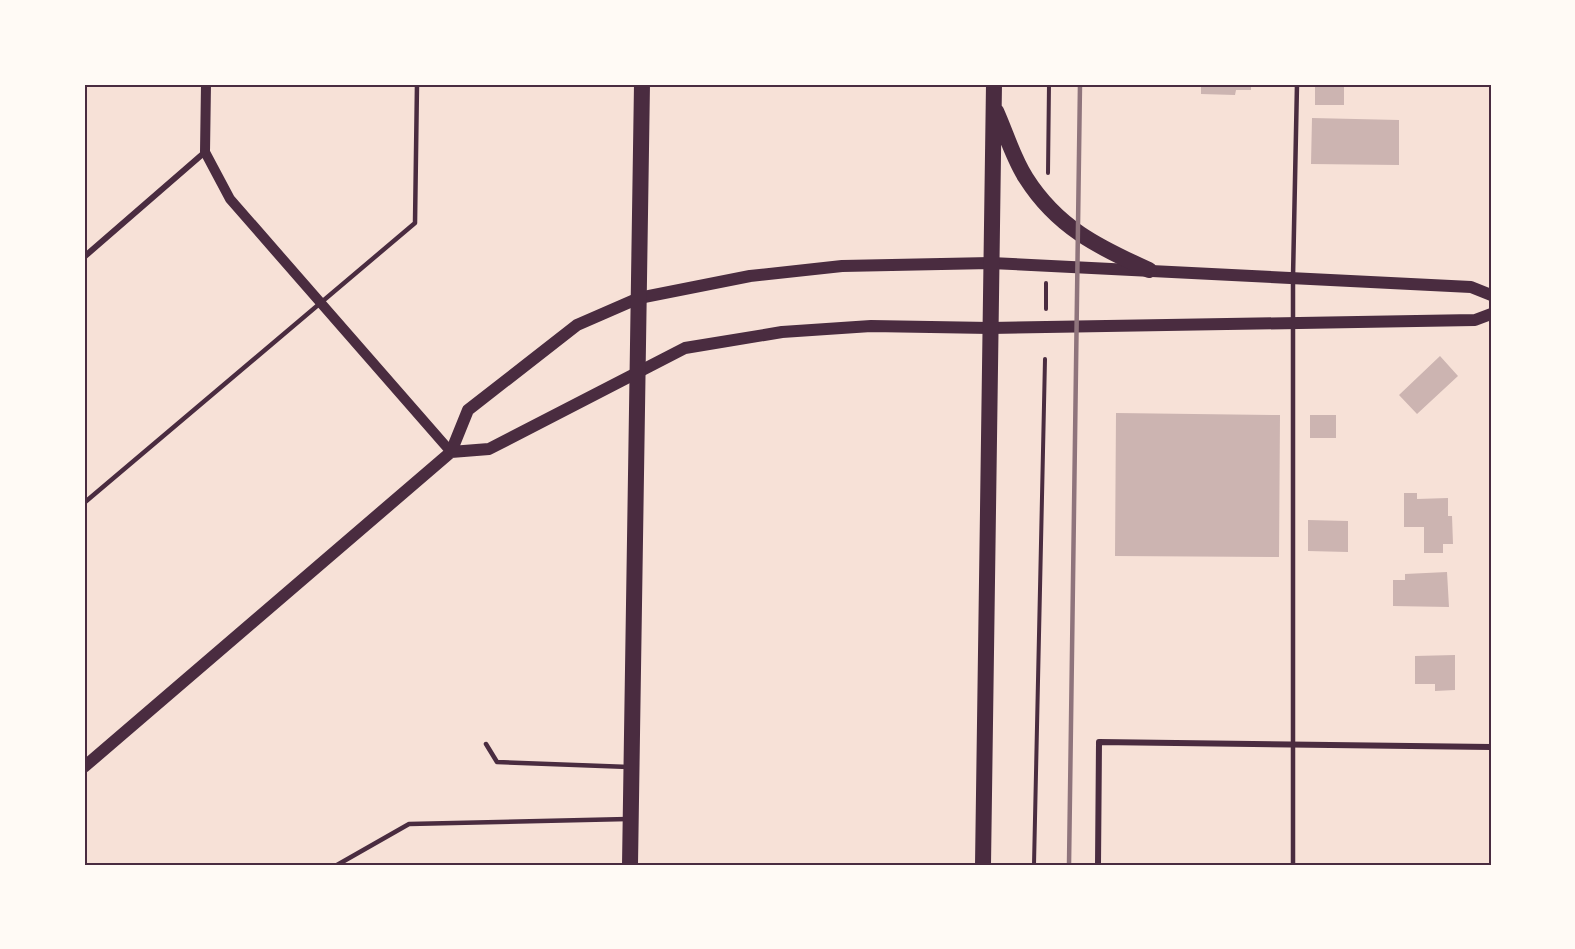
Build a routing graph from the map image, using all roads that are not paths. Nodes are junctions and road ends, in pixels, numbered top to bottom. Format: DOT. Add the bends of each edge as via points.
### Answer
graph roads {
  1 [pos="206,84"];
  2 [pos="417,84"];
  3 [pos="642,84"];
  4 [pos="993,84"];
  5 [pos="1297,84"];
  6 [pos="993,105"];
  7 [pos="205,152"];
  8 [pos="84,257"];
  9 [pos="991,263"];
  10 [pos="1149,270"];
  11 [pos="1293,277"];
  12 [pos="1491,295"];
  13 [pos="639,298"];
  14 [pos="321,302"];
  15 [pos="1491,314"];
  16 [pos="1293,321"];
  17 [pos="990,328"];
  18 [pos="638,373"];
  19 [pos="451,452"];
  20 [pos="84,503"];
  21 [pos="486,744"];
  22 [pos="1293,744"];
  23 [pos="1491,747"];
  24 [pos="84,767"];
  25 [pos="632,767"];
  26 [pos="631,819"];
  27 [pos="338,865"];
  28 [pos="630,865"];
  29 [pos="983,865"];
  30 [pos="1098,865"];
  31 [pos="1293,865"];
  1 -- 7 [label="street"];
  2 -- 14 [label="lane" via="415,223"];
  3 -- 13 [label="highway"];
  4 -- 6 [label="highway"];
  5 -- 11 [label="lane"];
  6 -- 9 [label="highway"];
  6 -- 10 [label="highway" via="1025,177 1047,207 1078,235"];
  7 -- 8 [label="street"];
  7 -- 14 [label="street" via="230,199"];
  9 -- 10 [label="main road"];
  9 -- 13 [label="main road" via="797,269"];
  9 -- 17 [label="highway"];
  10 -- 11 [label="main road"];
  11 -- 12 [label="main road" via="1471,287"];
  11 -- 16 [label="lane"];
  13 -- 18 [label="highway"];
  13 -- 19 [label="main road" via="577,326 468,410"];
  14 -- 19 [label="street"];
  14 -- 20 [label="lane"];
  15 -- 16 [label="main road" via="1475,320"];
  16 -- 17 [label="main road"];
  16 -- 22 [label="lane"];
  17 -- 18 [label="main road" via="872,326 782,332 685,348"];
  17 -- 29 [label="highway"];
  18 -- 19 [label="main road" via="489,449"];
  18 -- 25 [label="highway"];
  19 -- 24 [label="main road"];
  21 -- 25 [label="lane" via="497,762"];
  22 -- 23 [label="street"];
  22 -- 30 [label="street" via="1099,742"];
  22 -- 31 [label="lane"];
  25 -- 26 [label="highway"];
  26 -- 27 [label="lane" via="409,825"];
  26 -- 28 [label="highway"];
}
